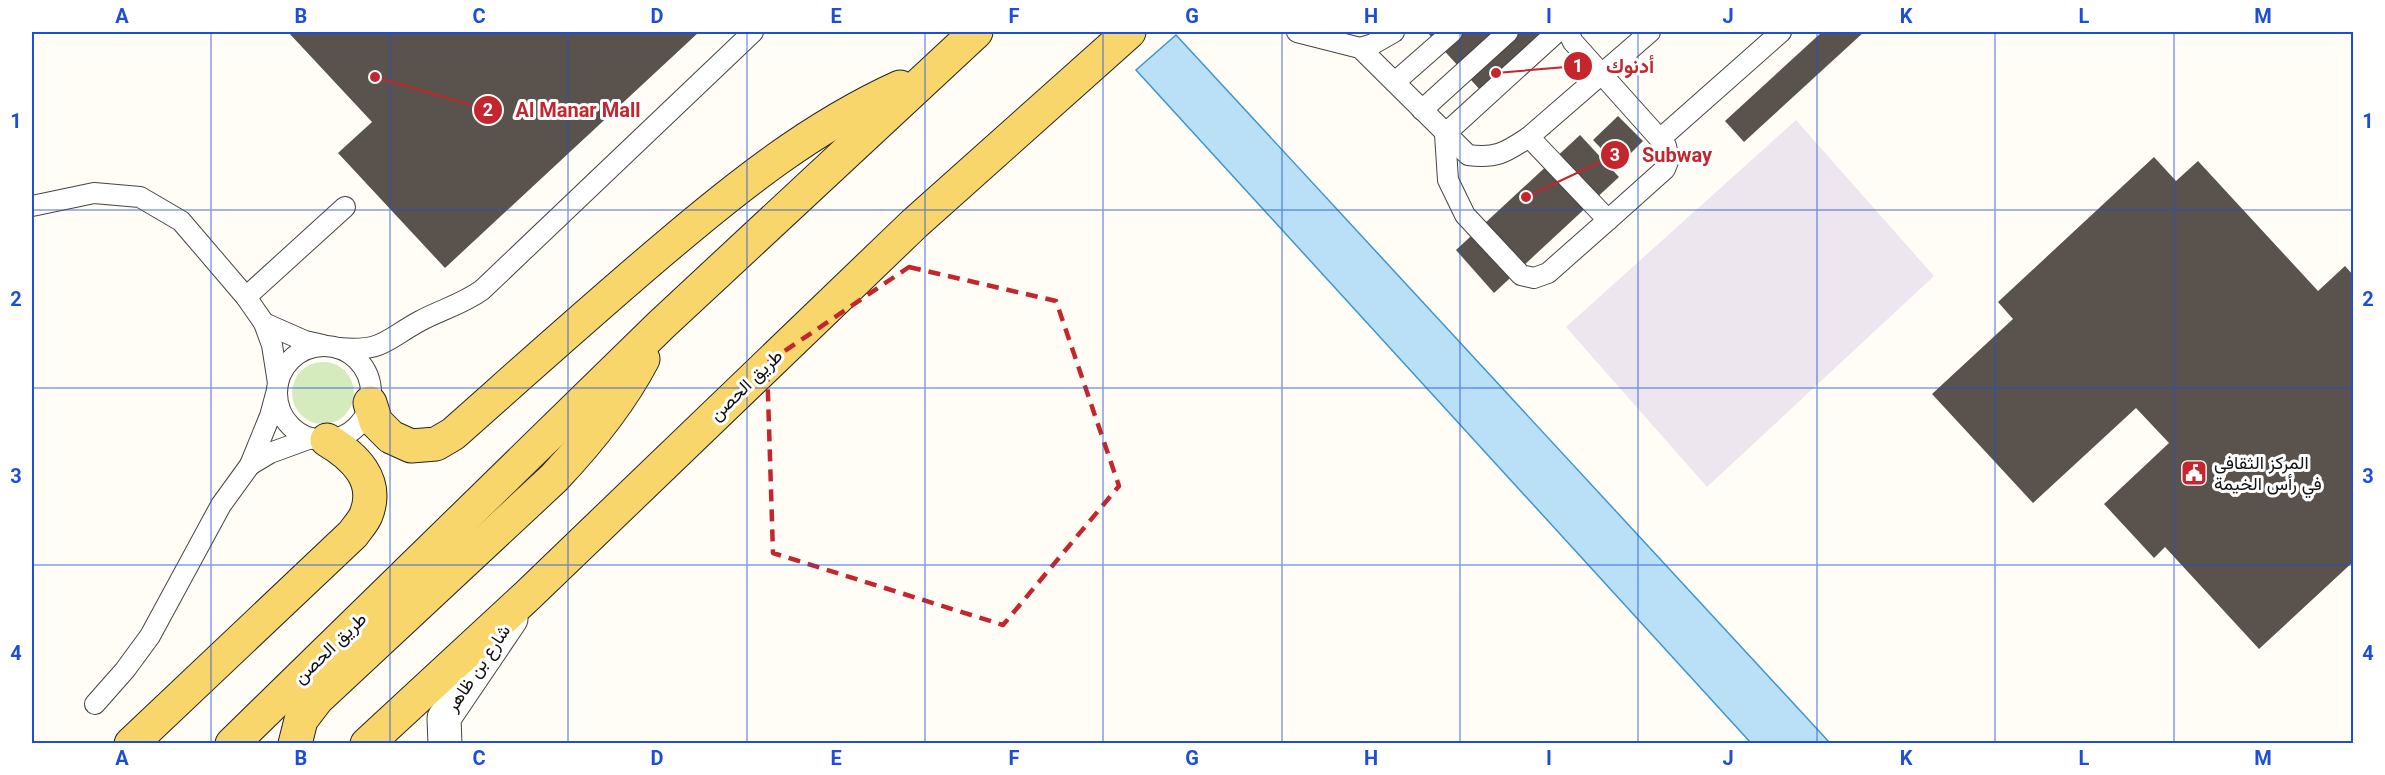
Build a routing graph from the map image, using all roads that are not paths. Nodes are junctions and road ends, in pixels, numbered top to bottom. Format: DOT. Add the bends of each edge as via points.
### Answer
graph roads {
  1 [pos="753,32"];
  2 [pos="976,32"];
  3 [pos="1129,32"];
  4 [pos="1297,32"];
  5 [pos="1394,32"];
  6 [pos="1452,32"];
  7 [pos="1508,32"];
  8 [pos="1557,32"];
  9 [pos="1568,32"];
  10 [pos="1650,32"];
  11 [pos="1781,32"];
  12 [pos="1360,48"];
  13 [pos="1602,72"];
  14 [pos="929,74"];
  15 [pos="1395,82"];
  16 [pos="1422,110"];
  17 [pos="1445,134"];
  18 [pos="1529,137"];
  19 [pos="1660,139"];
  20 [pos="32,206"];
  21 [pos="345,207"];
  22 [pos="1608,220"];
  23 [pos="246,297"];
  24 [pos="264,323"];
  25 [pos="661,326"];
  26 [pos="400,335"];
  27 [pos="333,347"];
  28 [pos="278,387"];
  29 [pos="370,396"];
  30 [pos="319,439"];
  31 [pos="250,465"];
  32 [pos="527,596"];
  33 [pos="94,704"];
  34 [pos="131,744"];
  35 [pos="232,744"];
  36 [pos="295,744"];
  37 [pos="367,744"];
  38 [pos="445,744"];
  1 -- 26 [label="lane" via="498,276 464,303 419,321"];
  2 -- 14 [label="main road, طريق الحصن"];
  3 -- 32 [label="main road, طريق الحصن" via="914,224"];
  4 -- 12 [label="lane"];
  5 -- 12 [label="lane"];
  6 -- 15 [label="lane"];
  7 -- 16 [label="lane"];
  8 -- 17 [label="lane"];
  9 -- 13 [label="lane"];
  10 -- 13 [label="lane"];
  11 -- 19 [label="lane"];
  12 -- 15 [label="lane"];
  13 -- 18 [label="lane"];
  13 -- 19 [label="lane"];
  14 -- 25 [label="main road, طريق الحصن"];
  14 -- 29 [label="main road" via="849,113 770,162 632,276 453,434 436,444 411,446 391,437 376,422"];
  15 -- 16 [label="lane"];
  16 -- 17 [label="lane"];
  17 -- 18 [label="lane" via="1468,155 1488,158"];
  17 -- 22 [label="lane" via="1448,180 1465,215 1521,275 1534,278 1548,273"];
  18 -- 22 [label="lane"];
  19 -- 22 [label="lane" via="1669,159 1665,169"];
  20 -- 23 [label="lane" via="94,193 140,197 182,221"];
  21 -- 23 [label="lane"];
  23 -- 24 [label="lane"];
  24 -- 27 [label="lane"];
  24 -- 28 [label="lane" via="272,345"];
  25 -- 35 [label="main road, طريق الحصن"];
  25 -- 36 [label="main road" via="621,397 586,444 555,478 317,699 301,720"];
  26 -- 27 [label="lane" via="381,346 360,350"];
  26 -- 29 [label="lane" via="376,369"];
  27 -- 28 [label="lane" via="299,353 288,363"];
  27 -- 29 [label="lane" via="354,358 366,372"];
  28 -- 30 [label="lane" via="278,407 287,422 299,433"];
  28 -- 31 [label="lane"];
  29 -- 30 [label="lane" via="356,428 343,436"];
  30 -- 31 [label="lane" via="270,453"];
  30 -- 34 [label="main road" via="344,450 358,462 370,496 366,516 353,534"];
  31 -- 33 [label="lane" via="222,505 150,636"];
  32 -- 37 [label="main road, طريق الحصن"];
  32 -- 38 [label="street, شارع بن ظاهر" via="444,718"];
}
